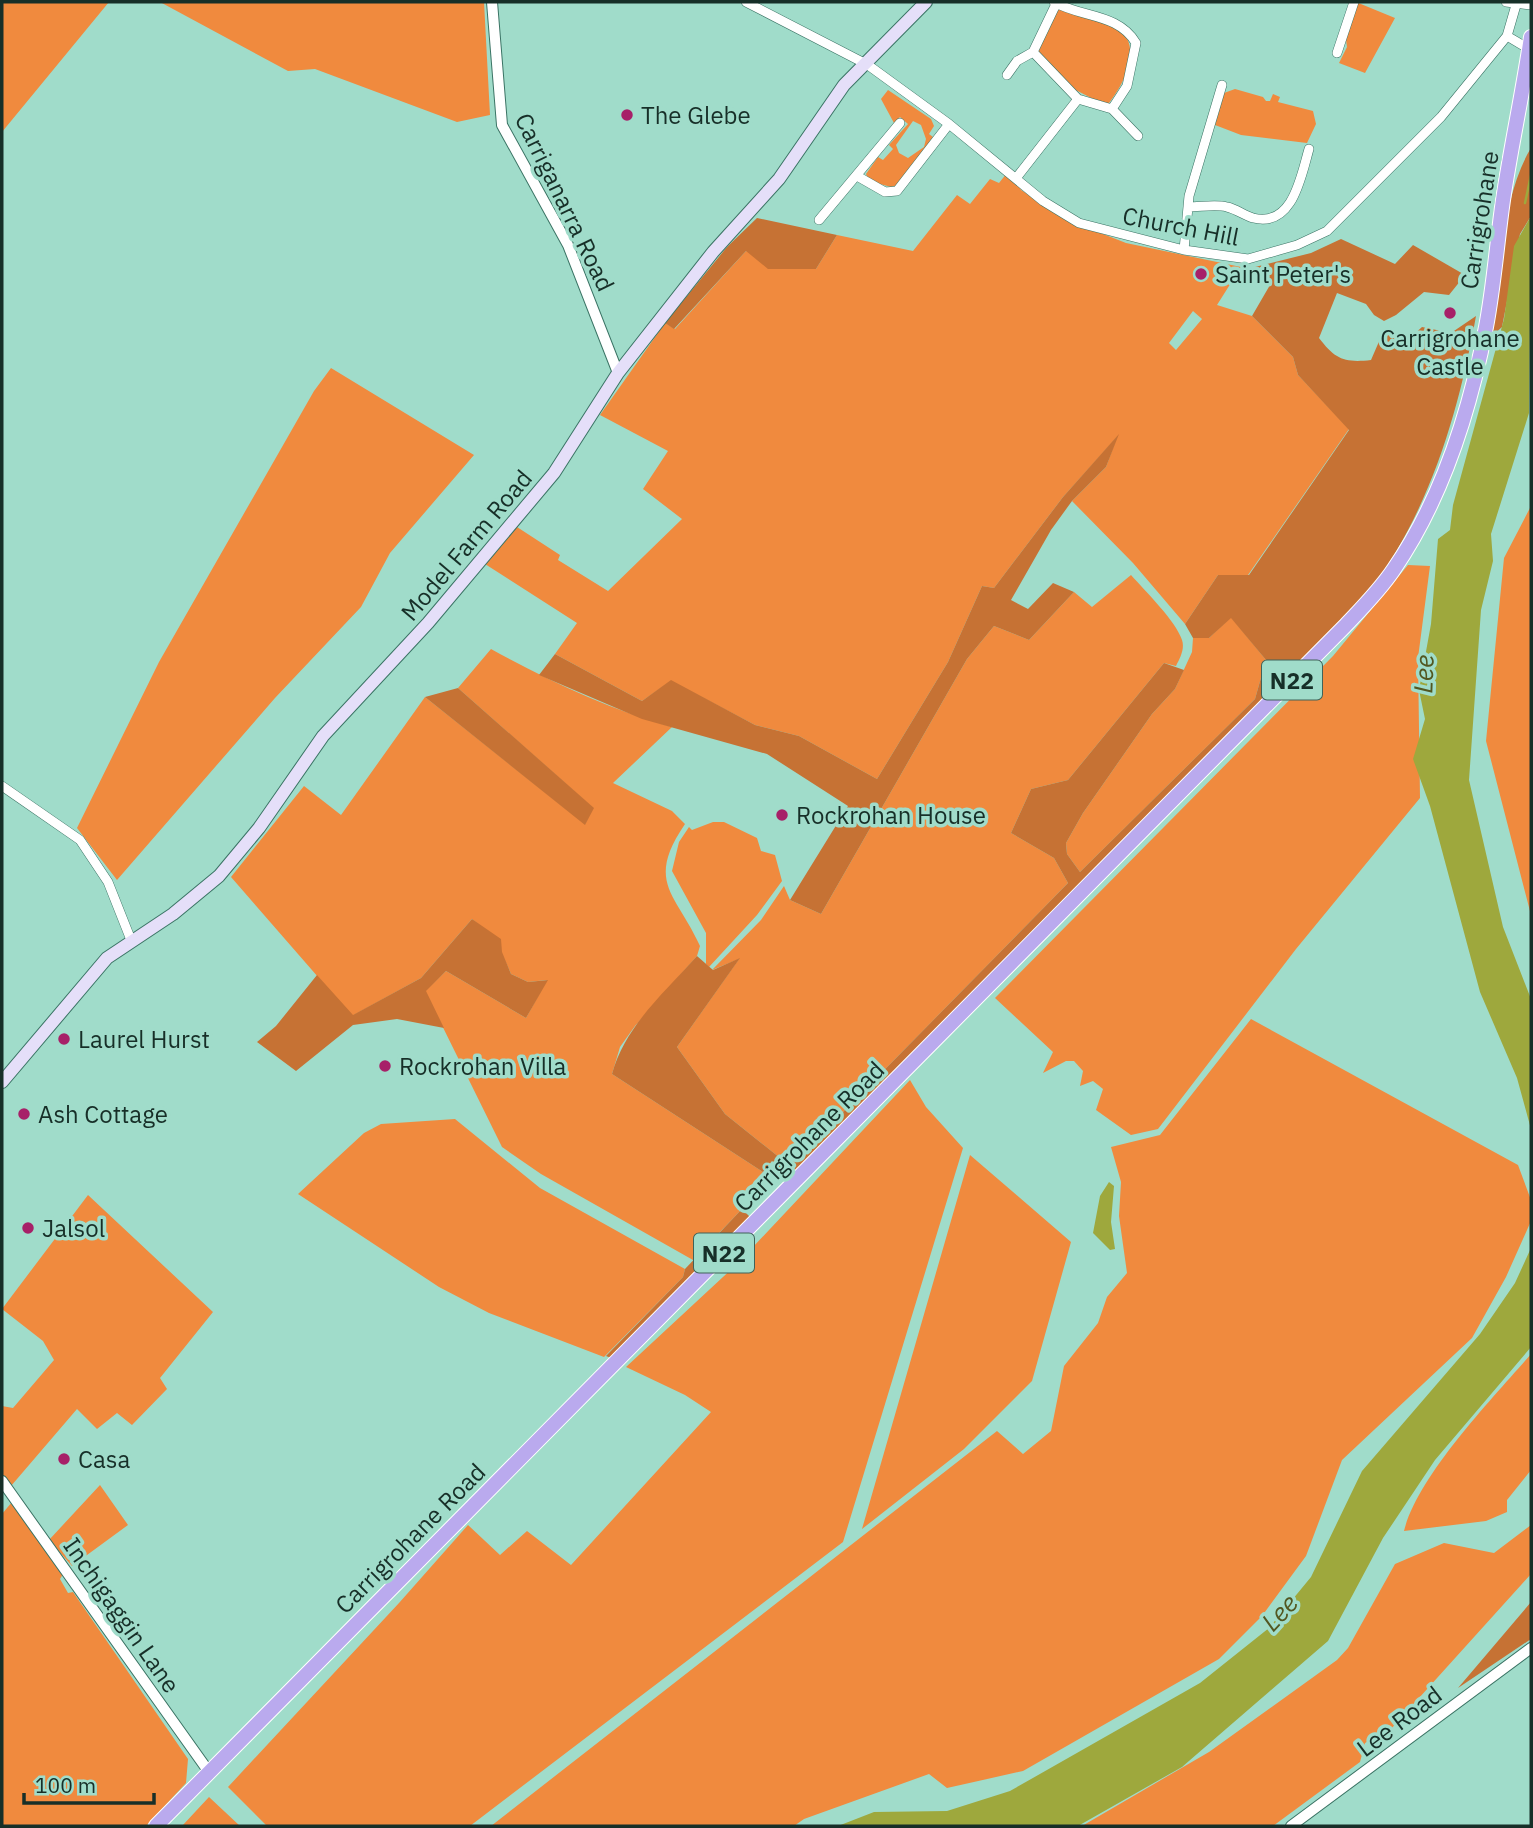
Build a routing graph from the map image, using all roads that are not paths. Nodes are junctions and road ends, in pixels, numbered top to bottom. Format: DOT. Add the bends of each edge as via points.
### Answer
graph roads {
  1 [pos="492,2"];
  2 [pos="747,2"];
  3 [pos="926,2"];
  4 [pos="1354,2"];
  5 [pos="1055,3"];
  6 [pos="1511,3"];
  7 [pos="1531,5"];
  8 [pos="1507,36"];
  9 [pos="1530,43"];
  10 [pos="1034,52"];
  11 [pos="1337,53"];
  12 [pos="864,62"];
  13 [pos="1007,75"];
  14 [pos="1222,85"];
  15 [pos="1528,93"];
  16 [pos="1077,99"];
  17 [pos="1112,109"];
  18 [pos="1526,109"];
  19 [pos="900,123"];
  20 [pos="949,124"];
  21 [pos="1138,136"];
  22 [pos="1310,149"];
  23 [pos="857,176"];
  24 [pos="1017,177"];
  25 [pos="1188,207"];
  26 [pos="819,220"];
  27 [pos="1184,250"];
  28 [pos="618,373"];
  29 [pos="1345,626"];
  30 [pos="2,786"];
  31 [pos="131,940"];
  32 [pos="2,1083"];
  33 [pos="2,1481"];
  34 [pos="1531,1648"];
  35 [pos="209,1772"];
  36 [pos="156,1826"];
  37 [pos="1291,1826"];
  1 -- 28 [label="street, Carriganarra Road" via="502,125 568,245"];
  2 -- 12 [label="street, Church Hill"];
  3 -- 12 [label="main road, Model Farm Road"];
  4 -- 11 [label="street"];
  5 -- 10 [label="street"];
  5 -- 17 [label="street" via="1112,21 1129,31 1136,43 1127,86"];
  6 -- 7 [label="street"];
  6 -- 8 [label="street, Church Hill"];
  8 -- 9 [label="street"];
  8 -- 27 [label="street, Church Hill" via="1441,117 1327,231 1248,259"];
  9 -- 15 [label="highway, Carrigrohane / N22"];
  10 -- 13 [label="street" via="1017,61"];
  10 -- 16 [label="street"];
  12 -- 20 [label="street, Church Hill"];
  12 -- 28 [label="main road, Model Farm Road" via="825,108 779,179 713,252"];
  14 -- 25 [label="street"];
  15 -- 18 [label="highway, Carrigrohane / N22"];
  16 -- 17 [label="street"];
  16 -- 24 [label="street"];
  17 -- 21 [label="street"];
  18 -- 29 [label="highway, Carrigrohane / N22" via="1503,199 1487,324 1453,447 1406,549"];
  19 -- 23 [label="street"];
  20 -- 23 [label="street" via="897,191 886,192"];
  20 -- 24 [label="street, Church Hill"];
  22 -- 25 [label="street" via="1295,195 1281,213 1254,218 1227,207"];
  23 -- 26 [label="street"];
  24 -- 27 [label="street, Church Hill" via="1043,201 1079,223"];
  25 -- 27 [label="street"];
  28 -- 31 [label="main road, Model Farm Road" via="554,473 428,623 323,736 219,876 173,914"];
  29 -- 35 [label="highway, Carrigrohane Road / N22"];
  30 -- 31 [label="street" via="80,840 108,882"];
  31 -- 32 [label="main road, Model Farm Road" via="107,958 69,999"];
  33 -- 35 [label="street, Inchigaggin Lane"];
  34 -- 37 [label="street, Lee Road"];
  35 -- 36 [label="highway, Carrigrohane Road / N22"];
}
